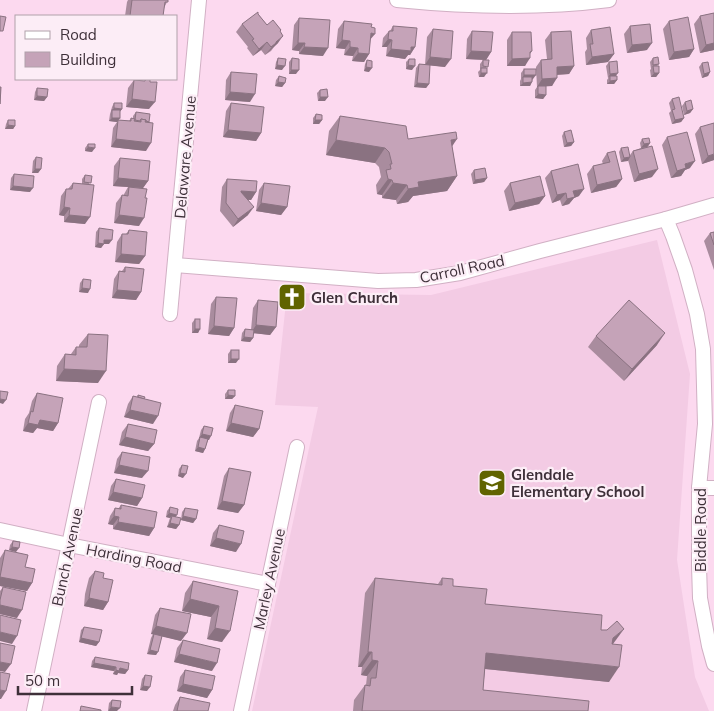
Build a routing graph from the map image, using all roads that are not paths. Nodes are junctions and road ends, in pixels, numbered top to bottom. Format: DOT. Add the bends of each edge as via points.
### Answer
graph roads {
  1 [pos="199,0"];
  2 [pos="397,0"];
  3 [pos="610,0"];
  4 [pos="714,205"];
  5 [pos="666,219"];
  6 [pos="175,265"];
  7 [pos="170,314"];
  8 [pos="99,402"];
  9 [pos="297,447"];
  10 [pos="699,488"];
  11 [pos="714,488"];
  12 [pos="0,530"];
  13 [pos="69,545"];
  14 [pos="268,584"];
  15 [pos="714,664"];
  16 [pos="34,711"];
  17 [pos="241,711"];
  1 -- 6 [label="street, Delaware Avenue"];
  2 -- 3 [label="street" via="516,6"];
  4 -- 5 [label="street, Carroll Road"];
  5 -- 6 [label="street, Carroll Road" via="460,273 416,280 378,282"];
  5 -- 10 [label="street, Biddle Road" via="695,305 703,349 704,424"];
  6 -- 7 [label="street, Delaware Avenue"];
  8 -- 13 [label="street, Bunch Avenue"];
  9 -- 14 [label="street, Marley Avenue"];
  10 -- 11 [label="street"];
  10 -- 15 [label="street, Biddle Road" via="700,598"];
  12 -- 13 [label="street, Harding Road"];
  13 -- 14 [label="street, Harding Road"];
  13 -- 16 [label="street, Bunch Avenue"];
  14 -- 17 [label="street, Marley Avenue"];
}
